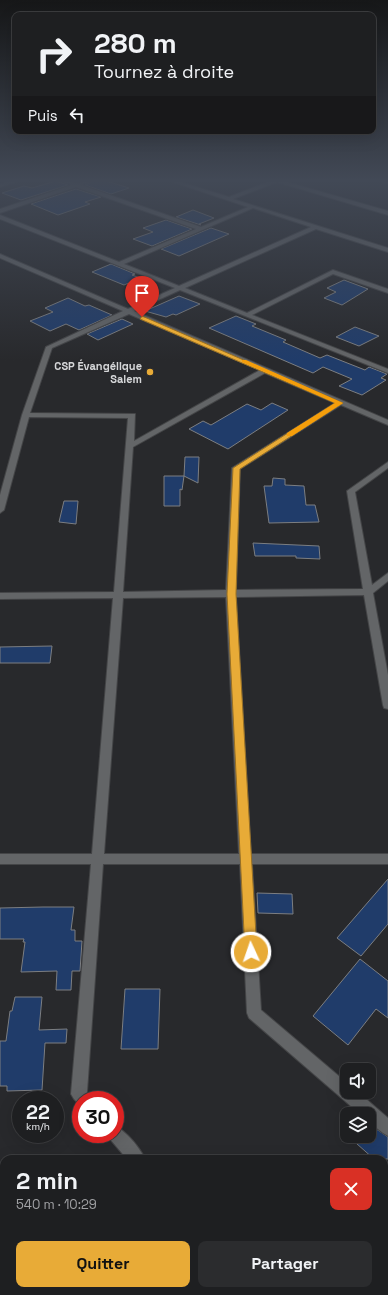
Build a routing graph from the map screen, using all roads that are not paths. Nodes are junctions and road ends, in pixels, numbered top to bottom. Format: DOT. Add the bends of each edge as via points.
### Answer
graph roads {
  1 [pos="59,240"];
  2 [pos="174,240"];
  3 [pos="286,240"];
  4 [pos="356,240"];
  5 [pos="388,241"];
  6 [pos="376,247"];
  7 [pos="388,250"];
  8 [pos="0,256"];
  9 [pos="119,264"];
  10 [pos="180,288"];
  11 [pos="388,291"];
  12 [pos="129,312"];
  13 [pos="247,315"];
  14 [pos="265,370"];
  15 [pos="388,371"];
  16 [pos="340,403"];
  17 [pos="26,415"];
  18 [pos="388,423"];
  19 [pos="130,446"];
  20 [pos="388,464"];
  21 [pos="0,510"];
  22 [pos="388,576"];
  23 [pos="370,592"];
  24 [pos="231,594"];
  25 [pos="117,595"];
  26 [pos="0,596"];
  27 [pos="388,705"];
  28 [pos="0,859"];
  29 [pos="97,859"];
  30 [pos="246,859"];
  31 [pos="388,859"];
  32 [pos="79,1091"];
  33 [pos="388,1128"];
  34 [pos="123,1143"];
  35 [pos="133,1155"];
  1 -- 9 [label="street"];
  2 -- 9 [label="street"];
  3 -- 10 [label="street"];
  4 -- 6 [label="street"];
  5 -- 6 [label="street"];
  6 -- 7 [label="street"];
  8 -- 12 [label="street"];
  9 -- 10 [label="street"];
  10 -- 12 [label="street"];
  10 -- 13 [label="street"];
  11 -- 13 [label="street" via="333,272"];
  12 -- 14 [label="street"];
  12 -- 17 [label="street" via="49,347"];
  13 -- 15 [label="street"];
  14 -- 16 [label="street"];
  14 -- 19 [label="street"];
  16 -- 18 [label="street"];
  16 -- 24 [label="street" via="236,468"];
  17 -- 19 [label="street" via="132,416"];
  17 -- 21 [label="street"];
  19 -- 25 [label="street"];
  20 -- 23 [label="street" via="351,491"];
  22 -- 23 [label="street"];
  23 -- 24 [label="street"];
  23 -- 27 [label="street"];
  24 -- 25 [label="street"];
  24 -- 30 [label="street"];
  25 -- 26 [label="street"];
  25 -- 29 [label="street"];
  28 -- 29 [label="street"];
  29 -- 30 [label="street"];
  29 -- 32 [label="street"];
  30 -- 31 [label="street"];
  30 -- 33 [label="street" via="254,1013"];
  34 -- 35 [label="street"];
}
